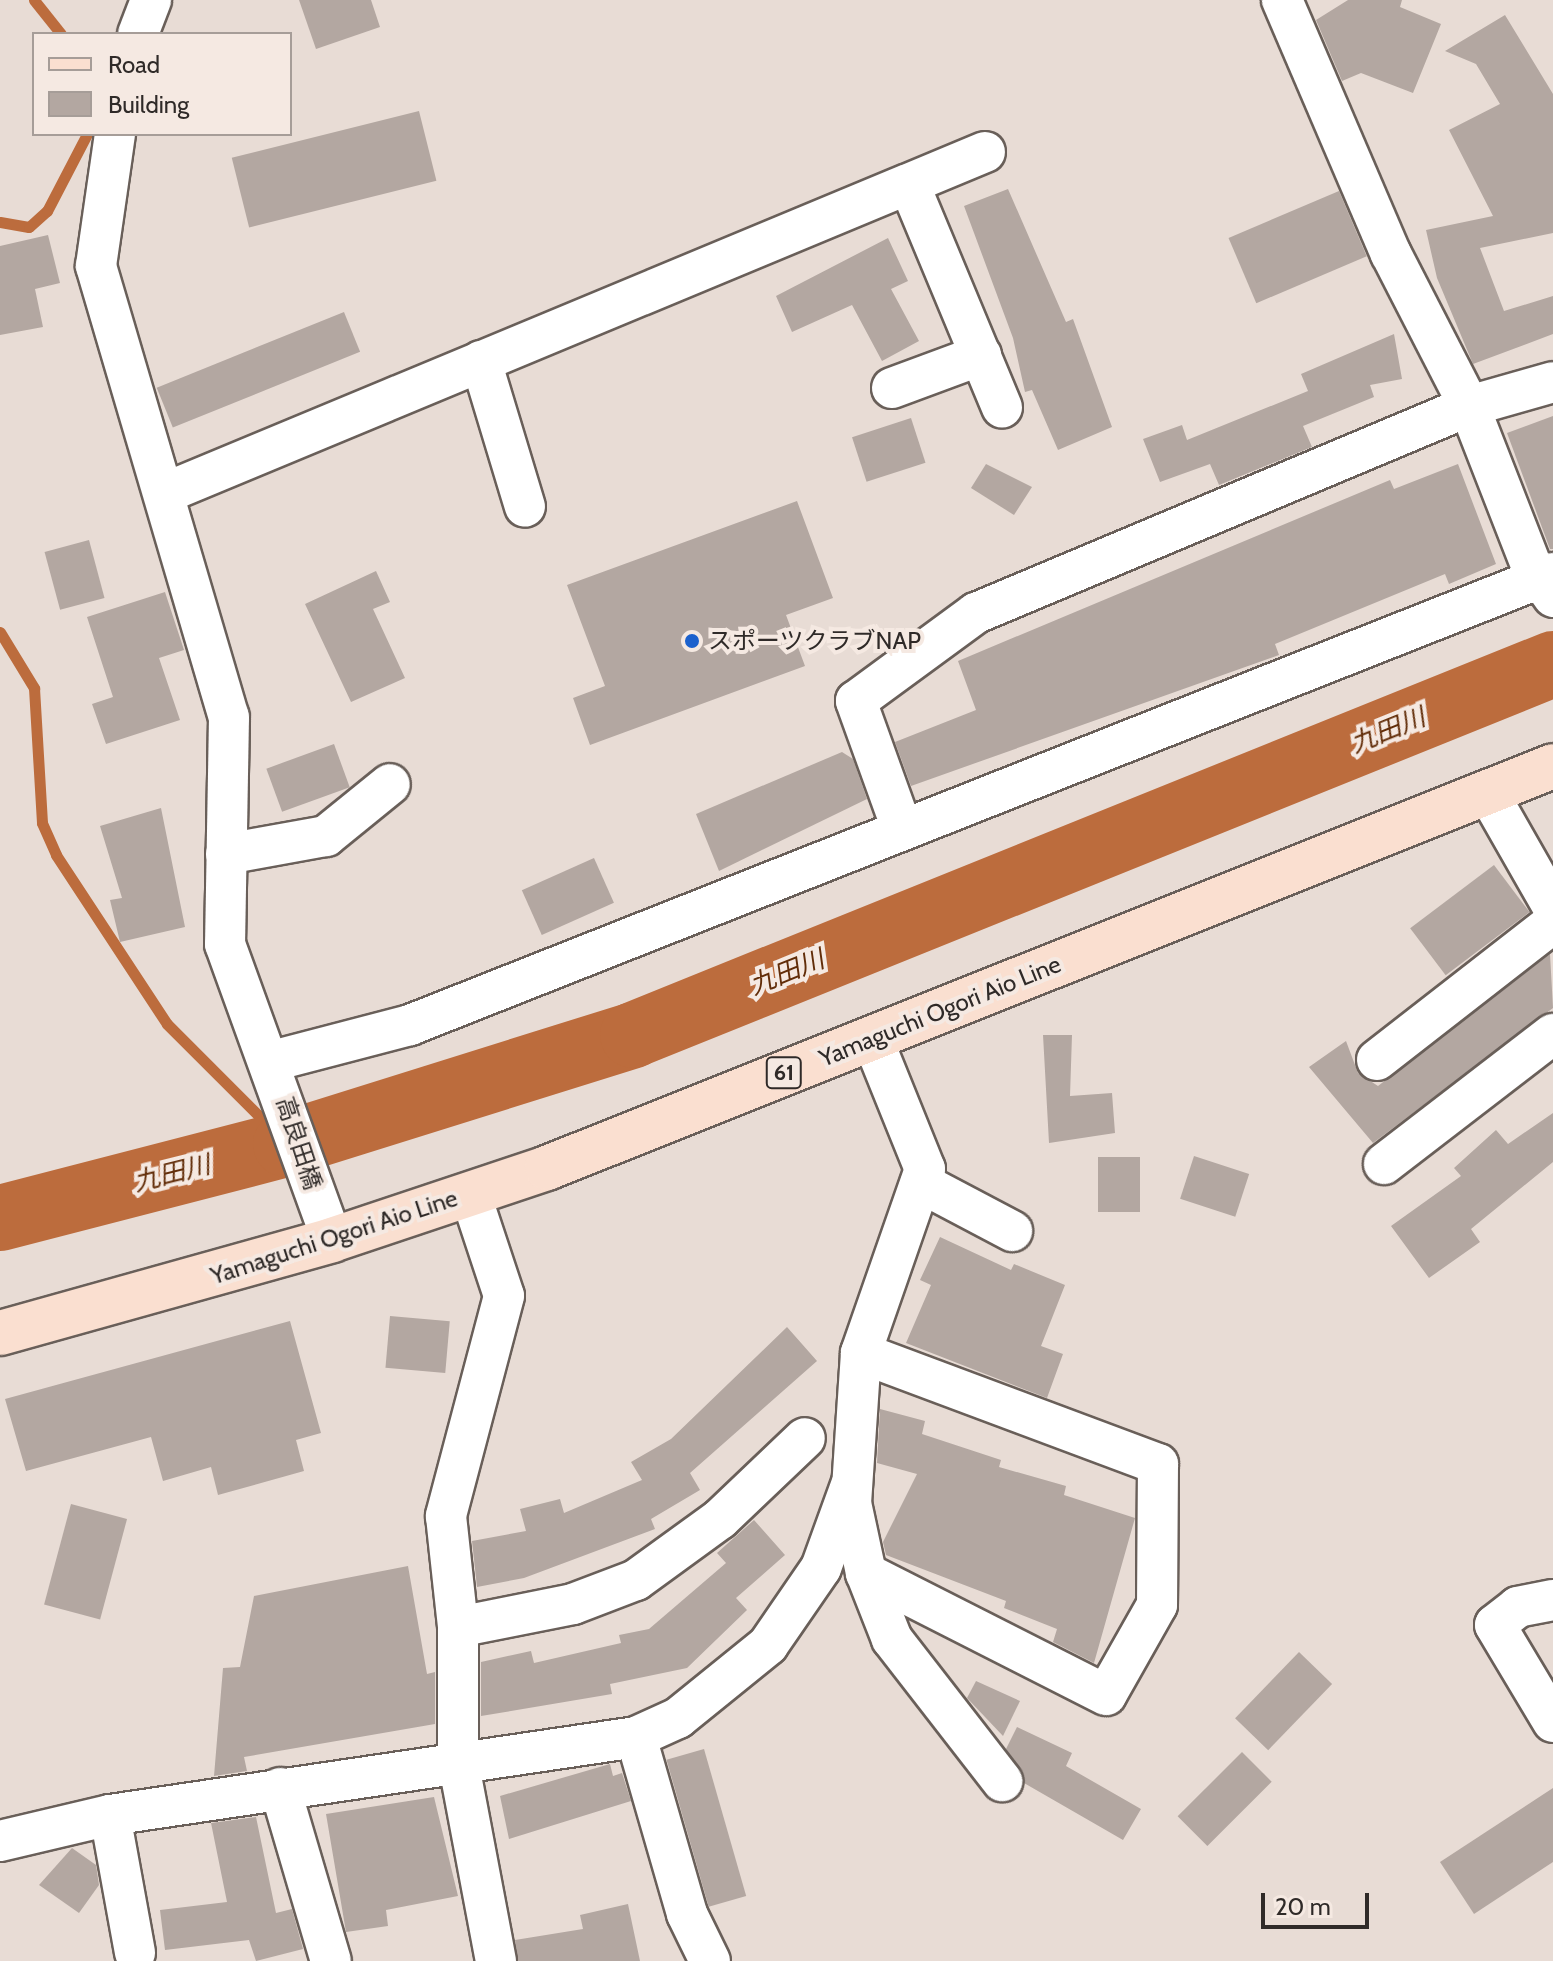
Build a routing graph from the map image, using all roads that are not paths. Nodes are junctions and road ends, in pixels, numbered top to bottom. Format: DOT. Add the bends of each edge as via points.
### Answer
graph roads {
  1 [pos="151,0"];
  2 [pos="1282,0"];
  3 [pos="139,32"];
  4 [pos="115,136"];
  5 [pos="985,152"];
  6 [pos="909,184"];
  7 [pos="981,355"];
  8 [pos="481,361"];
  9 [pos="1553,382"];
  10 [pos="892,388"];
  11 [pos="1469,406"];
  12 [pos="1002,407"];
  13 [pos="165,493"];
  14 [pos="525,507"];
  15 [pos="1549,585"];
  16 [pos="1553,766"];
  17 [pos="390,784"];
  18 [pos="1488,793"];
  19 [pos="901,826"];
  20 [pos="226,854"];
  21 [pos="1553,907"];
  22 [pos="1553,923"];
  23 [pos="1553,1034"];
  24 [pos="872,1038"];
  25 [pos="1377,1060"];
  26 [pos="276,1073"];
  27 [pos="1384,1164"];
  28 [pos="921,1183"];
  29 [pos="470,1193"];
  30 [pos="325,1221"];
  31 [pos="1012,1231"];
  32 [pos="0,1333"];
  33 [pos="861,1353"];
  34 [pos="805,1438"];
  35 [pos="851,1485"];
  36 [pos="866,1573"];
  37 [pos="1553,1600"];
  38 [pos="458,1627"];
  39 [pos="1553,1722"];
  40 [pos="636,1737"];
  41 [pos="458,1760"];
  42 [pos="1002,1781"];
  43 [pos="280,1788"];
  44 [pos="110,1815"];
  45 [pos="0,1841"];
  46 [pos="135,1953"];
  47 [pos="331,1961"];
  48 [pos="496,1961"];
  49 [pos="710,1961"];
  1 -- 3 [label="street"];
  2 -- 11 [label="street" via="1391,254"];
  4 -- 13 [label="street, 高良田橋" via="96,266"];
  5 -- 6 [label="street"];
  6 -- 7 [label="street"];
  6 -- 8 [label="street"];
  7 -- 10 [label="street"];
  7 -- 12 [label="street"];
  8 -- 13 [label="street"];
  8 -- 14 [label="street"];
  9 -- 11 [label="street"];
  11 -- 15 [label="street"];
  11 -- 19 [label="street" via="976,613 856,701"];
  13 -- 20 [label="street, 高良田橋" via="229,717"];
  15 -- 19 [label="street"];
  16 -- 18 [label="main road, Yamaguchi Ogori Aio Line / 61"];
  17 -- 20 [label="street" via="326,836"];
  18 -- 21 [label="street"];
  18 -- 24 [label="main road, Yamaguchi Ogori Aio Line / 61"];
  19 -- 26 [label="street" via="410,1025"];
  20 -- 26 [label="street, 高良田橋" via="225,944"];
  22 -- 25 [label="street"];
  23 -- 27 [label="street"];
  24 -- 28 [label="street" via="925,1169"];
  24 -- 29 [label="main road, Yamaguchi Ogori Aio Line / 61"];
  26 -- 30 [label="street, 高良田橋"];
  28 -- 31 [label="street"];
  28 -- 33 [label="street"];
  29 -- 30 [label="main road, Yamaguchi Ogori Aio Line / 61"];
  29 -- 38 [label="street" via="504,1296 446,1516"];
  30 -- 32 [label="main road, Yamaguchi Ogori Aio Line / 61"];
  33 -- 35 [label="street"];
  33 -- 36 [label="street" via="1158,1464 1157,1605 1106,1695"];
  34 -- 38 [label="street" via="720,1519 636,1580 573,1604"];
  35 -- 36 [label="street"];
  35 -- 40 [label="street" via="821,1568 768,1645 678,1718"];
  36 -- 42 [label="street" via="892,1639"];
  37 -- 39 [label="street" via="1518,1607 1495,1625"];
  38 -- 41 [label="street"];
  40 -- 41 [label="street"];
  40 -- 49 [label="street" via="687,1914"];
  41 -- 43 [label="street"];
  41 -- 48 [label="street"];
  43 -- 44 [label="street"];
  43 -- 47 [label="street"];
  44 -- 45 [label="street"];
  44 -- 46 [label="street"];
}
